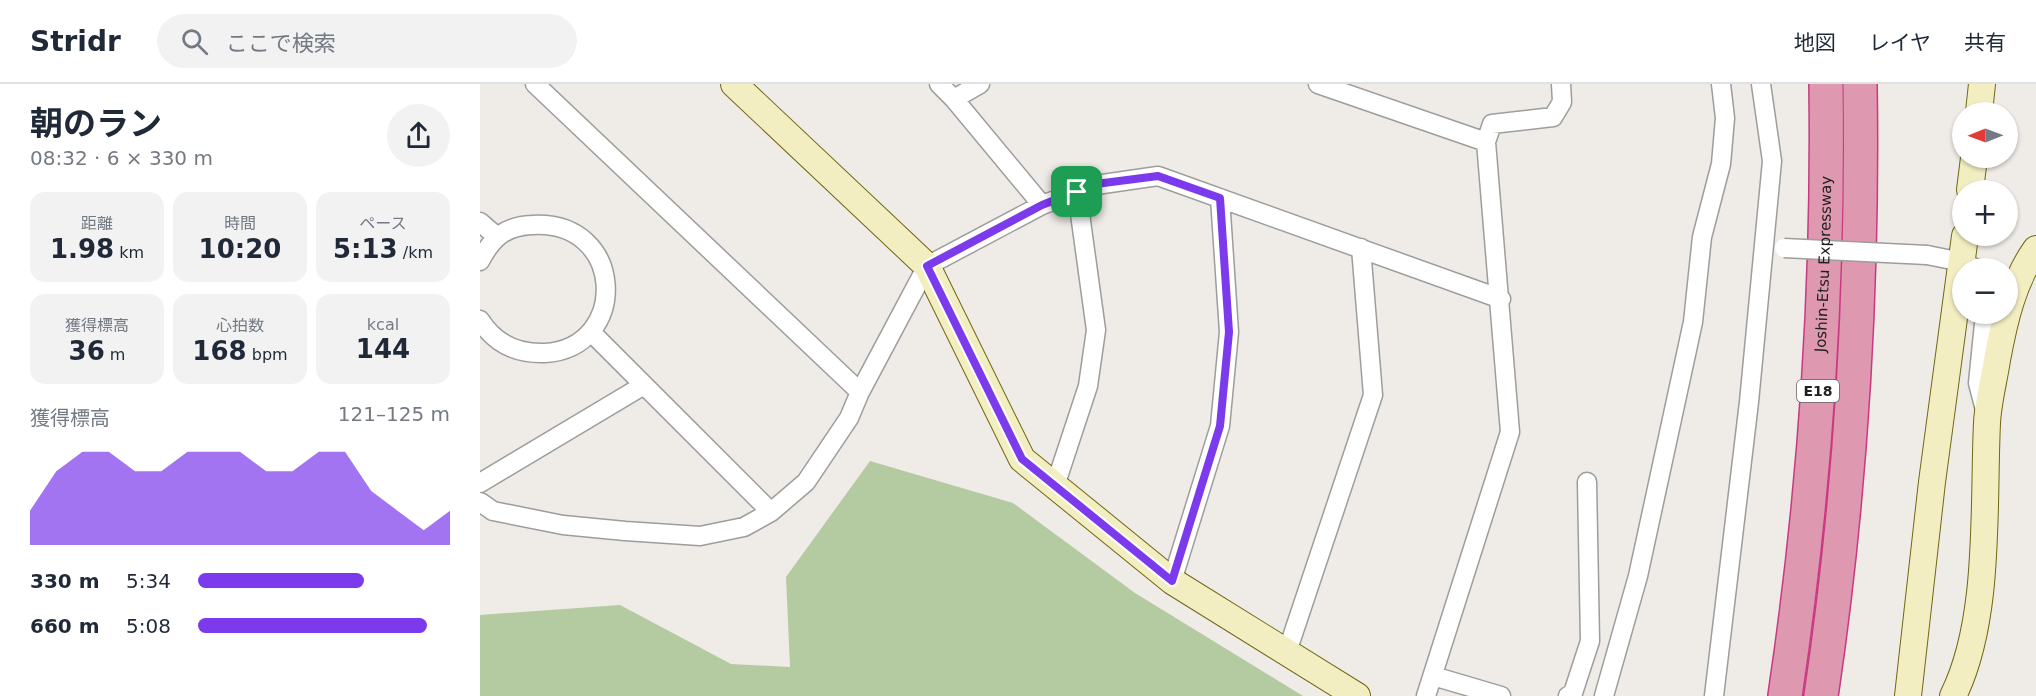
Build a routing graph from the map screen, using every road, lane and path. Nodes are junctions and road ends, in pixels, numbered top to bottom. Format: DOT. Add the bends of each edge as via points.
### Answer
graph roads {
  1 [pos="535,84"];
  2 [pos="734,84"];
  3 [pos="939,84"];
  4 [pos="980,84"];
  5 [pos="1318,84"];
  6 [pos="1561,84"];
  7 [pos="1721,84"];
  8 [pos="1761,84"];
  9 [pos="1826,84"];
  10 [pos="1860,84"];
  11 [pos="1982,84"];
  12 [pos="954,99"];
  13 [pos="1980,102"];
  14 [pos="1486,142"];
  15 [pos="1077,192"];
  16 [pos="1220,198"];
  17 [pos="1042,205"];
  18 [pos="480,222"];
  19 [pos="495,235"];
  20 [pos="1764,247"];
  21 [pos="1361,248"];
  22 [pos="2036,249"];
  23 [pos="480,261"];
  24 [pos="1952,261"];
  25 [pos="927,266"];
  26 [pos="1501,299"];
  27 [pos="481,324"];
  28 [pos="1959,324"];
  29 [pos="1984,324"];
  30 [pos="591,332"];
  31 [pos="644,385"];
  32 [pos="860,392"];
  33 [pos="1988,420"];
  34 [pos="1587,482"];
  35 [pos="480,483"];
  36 [pos="1055,486"];
  37 [pos="480,502"];
  38 [pos="771,512"];
  39 [pos="1172,581"];
  40 [pos="1287,652"];
  41 [pos="1432,676"];
  42 [pos="1358,696"];
  43 [pos="1426,696"];
  44 [pos="1501,696"];
  45 [pos="1568,696"];
  46 [pos="1604,696"];
  47 [pos="1714,696"];
  48 [pos="1785,696"];
  49 [pos="1821,696"];
  50 [pos="1908,696"];
  51 [pos="1953,696"];
  1 -- 32 [label="street"];
  2 -- 25 [label="street"];
  3 -- 12 [label="street"];
  4 -- 12 [label="street"];
  5 -- 14 [label="street"];
  6 -- 14 [label="street" via="1562,102 1553,117 1492,124"];
  7 -- 46 [label="street" via="1725,118 1721,164 1702,237 1693,322 1638,576"];
  8 -- 20 [label="street" via="1772,161"];
  9 -- 48 [label="highway, Joshin-Etsu Expressway / E18" via="1825,254 1818,393 1806,531"];
  10 -- 49 [label="highway, E18" via="1860,256 1852,393 1841,534"];
  11 -- 13 [label="street"];
  12 -- 17 [label="street"];
  14 -- 26 [label="street"];
  15 -- 16 [label="street" via="1096,184 1158,176"];
  15 -- 17 [label="street"];
  15 -- 36 [label="street" via="1096,330 1088,386"];
  16 -- 21 [label="street"];
  16 -- 39 [label="street" via="1229,332 1220,426"];
  17 -- 25 [label="street"];
  18 -- 19 [label="street"];
  19 -- 23 [label="street"];
  19 -- 30 [label="street" via="519,225 544,224 568,228 588,243 603,266 605,288 604,305"];
  20 -- 24 [label="street, bridge" via="1927,255"];
  20 -- 47 [label="street"];
  21 -- 26 [label="street"];
  21 -- 40 [label="street" via="1373,395"];
  22 -- 33 [label="street" via="2011,298"];
  25 -- 32 [label="street"];
  25 -- 36 [label="street" via="1022,459"];
  26 -- 41 [label="street" via="1510,432"];
  27 -- 30 [label="street" via="505,346 525,353 548,353 570,347"];
  28 -- 50 [label="street" via="1932,482"];
  29 -- 33 [label="street" via="1978,383"];
  30 -- 31 [label="street"];
  31 -- 35 [label="street"];
  31 -- 38 [label="street"];
  32 -- 38 [label="street" via="849,418 806,482"];
  33 -- 51 [label="street" via="1986,526 1976,617"];
  34 -- 45 [label="street" via="1590,641 1573,693"];
  36 -- 39 [label="street"];
  37 -- 38 [label="street" via="493,511 563,525 700,536 744,527"];
  39 -- 40 [label="street"];
  40 -- 42 [label="street"];
  41 -- 43 [label="street"];
  41 -- 44 [label="street"];
}
